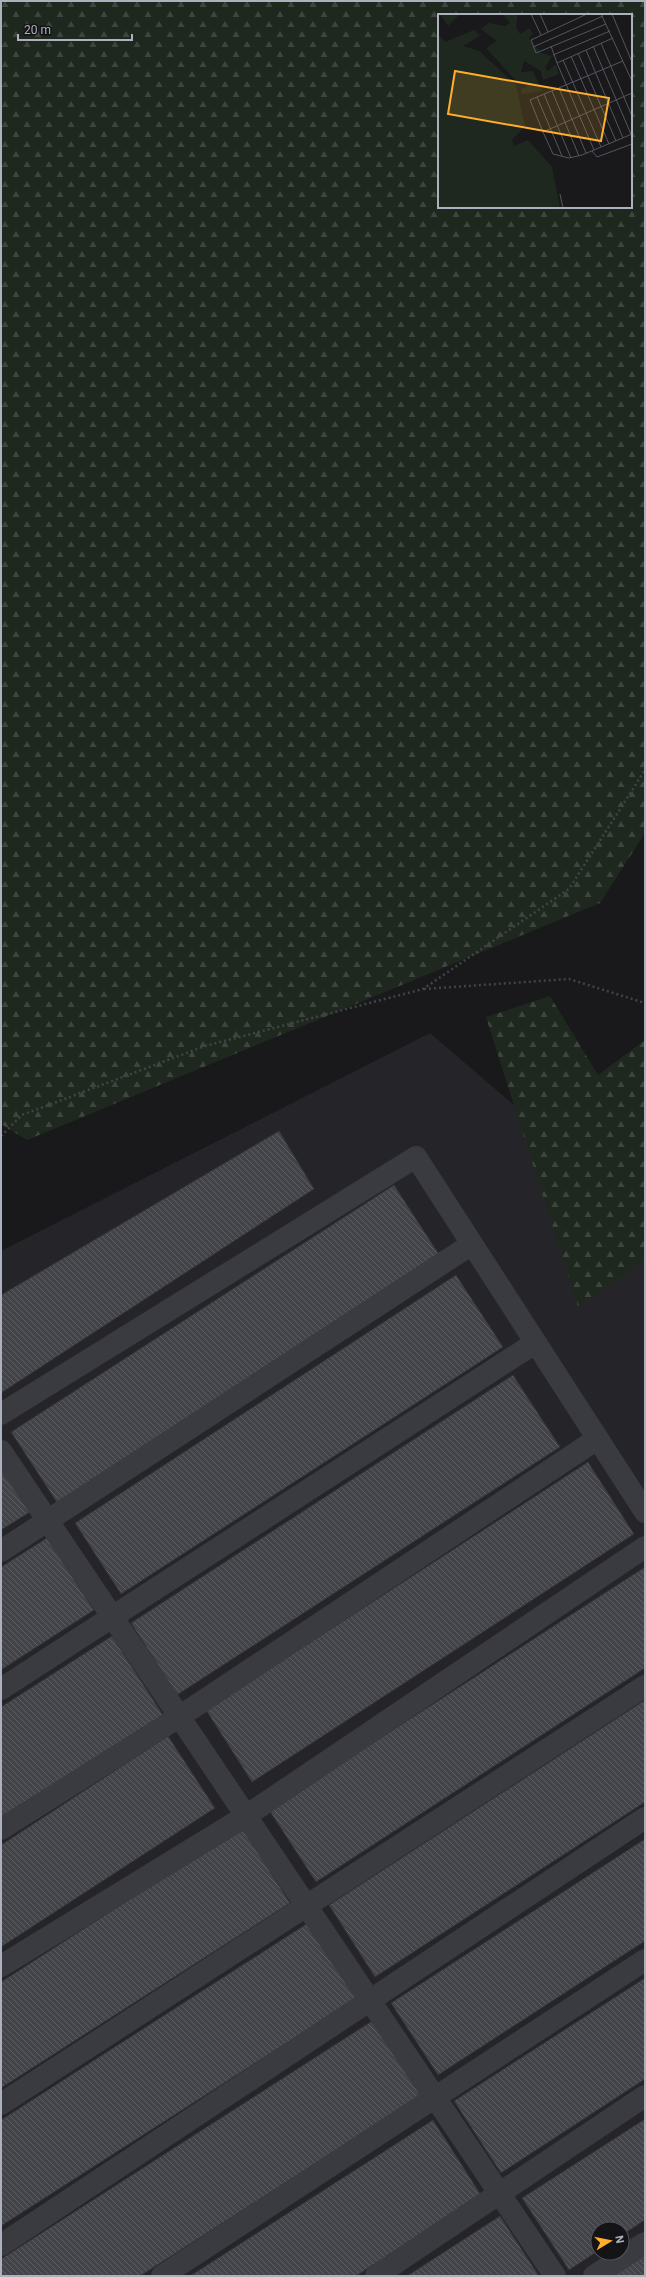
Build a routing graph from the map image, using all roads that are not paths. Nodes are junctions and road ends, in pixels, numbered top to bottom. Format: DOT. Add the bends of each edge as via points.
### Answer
graph roads {
  1 [pos="472,1244"];
  2 [pos="535,1343"];
  3 [pos="1,1414"];
  4 [pos="597,1440"];
  5 [pos="1,1451"];
  6 [pos="645,1512"];
  7 [pos="48,1521"];
  8 [pos="645,1546"];
  9 [pos="1,1552"];
  10 [pos="112,1617"];
  11 [pos="645,1686"];
  12 [pos="1,1689"];
  13 [pos="179,1716"];
  14 [pos="246,1816"];
  15 [pos="645,1818"];
  16 [pos="1,1829"];
  17 [pos="306,1906"];
  18 [pos="645,1960"];
  19 [pos="1,1966"];
  20 [pos="369,2001"];
  21 [pos="645,2096"];
  22 [pos="434,2098"];
  23 [pos="1,2104"];
  24 [pos="499,2193"];
  25 [pos="645,2243"];
  26 [pos="1,2245"];
  27 [pos="162,2276"];
  28 [pos="376,2276"];
  29 [pos="555,2276"];
  30 [pos="594,2276"];
  1 -- 2 [label="lane"];
  1 -- 3 [label="lane" via="416,1157"];
  1 -- 7 [label="lane"];
  2 -- 4 [label="lane"];
  2 -- 10 [label="lane"];
  4 -- 6 [label="lane"];
  4 -- 13 [label="lane"];
  5 -- 7 [label="lane"];
  7 -- 9 [label="lane"];
  7 -- 10 [label="lane"];
  8 -- 14 [label="lane"];
  10 -- 12 [label="lane"];
  10 -- 13 [label="lane"];
  11 -- 17 [label="lane"];
  13 -- 14 [label="lane"];
  13 -- 16 [label="lane"];
  14 -- 17 [label="lane"];
  14 -- 19 [label="lane"];
  15 -- 20 [label="lane"];
  17 -- 20 [label="lane"];
  17 -- 23 [label="lane"];
  18 -- 22 [label="lane"];
  20 -- 22 [label="lane"];
  20 -- 26 [label="lane"];
  21 -- 24 [label="lane"];
  22 -- 24 [label="lane"];
  22 -- 27 [label="lane"];
  24 -- 28 [label="lane"];
  24 -- 29 [label="lane"];
  25 -- 30 [label="lane"];
}
